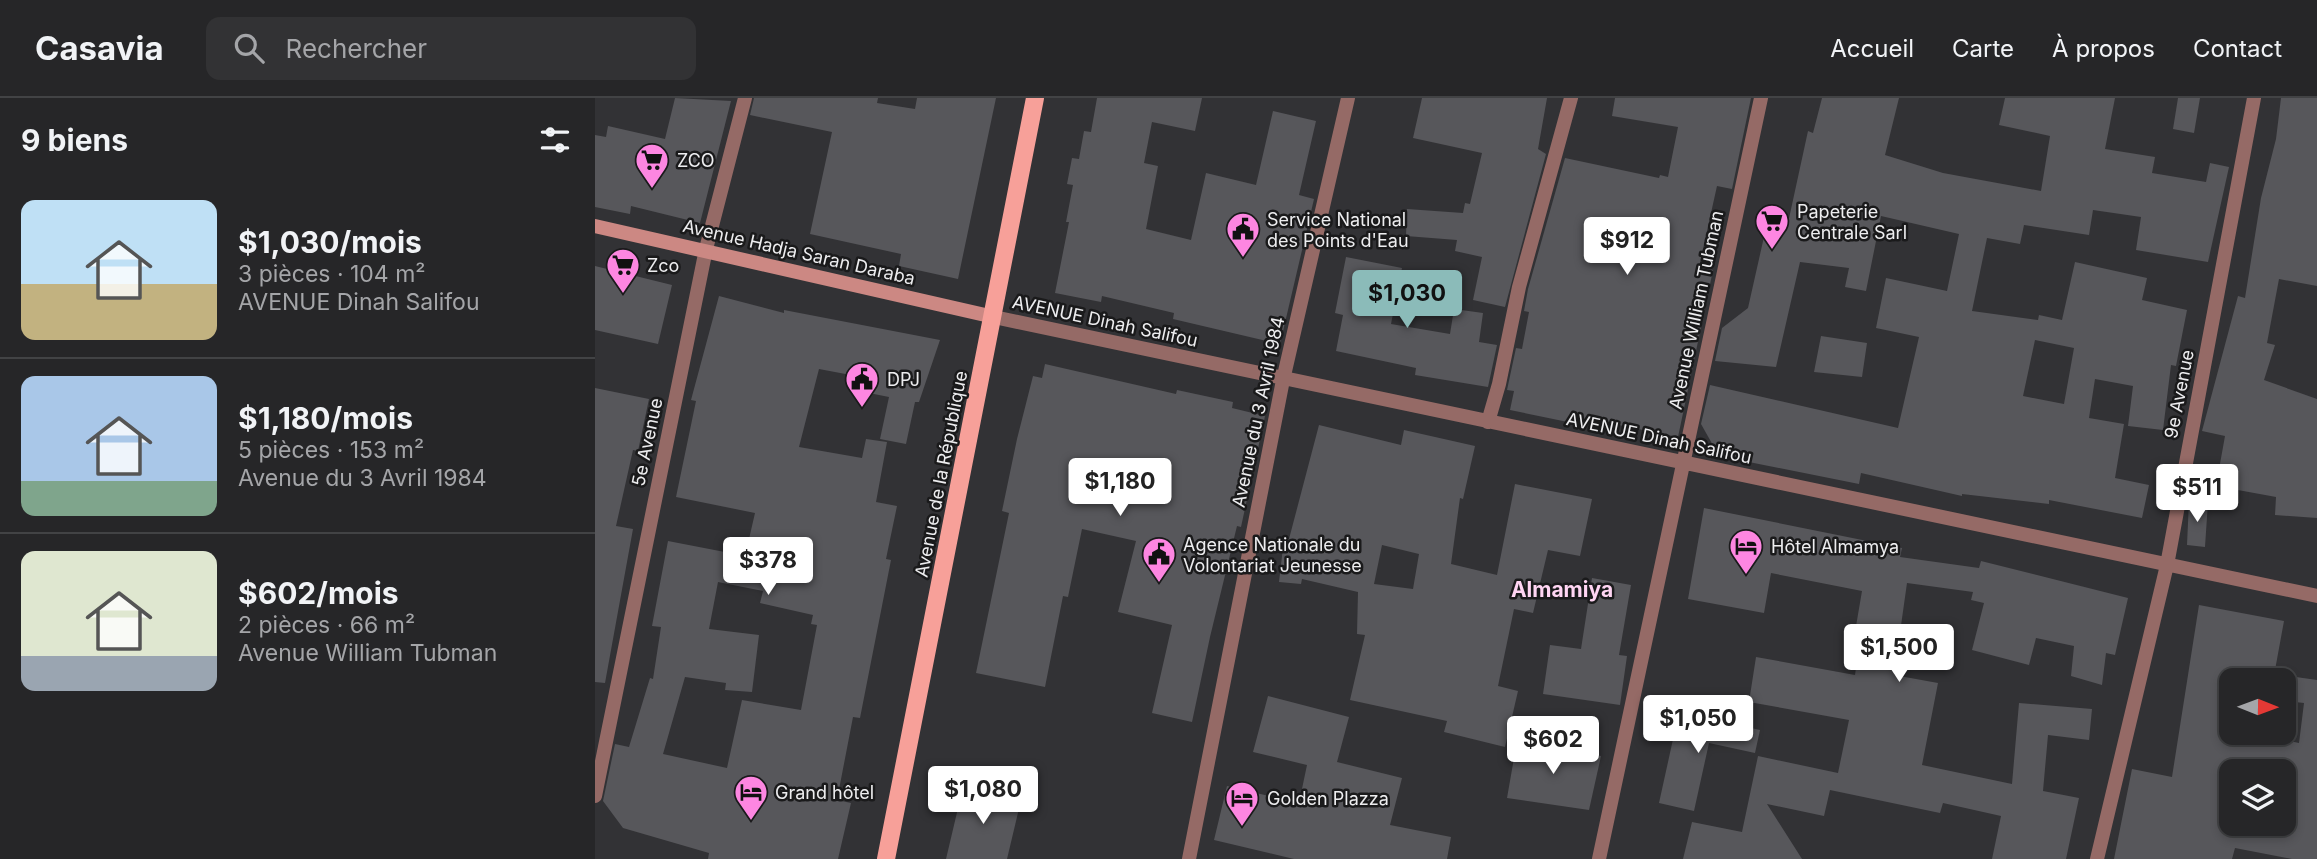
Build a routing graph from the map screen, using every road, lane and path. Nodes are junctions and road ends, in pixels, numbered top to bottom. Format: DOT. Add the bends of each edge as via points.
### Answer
graph roads {
  1 [pos="745,98"];
  2 [pos="1034,98"];
  3 [pos="1348,98"];
  4 [pos="1571,98"];
  5 [pos="1761,98"];
  6 [pos="2254,98"];
  7 [pos="595,226"];
  8 [pos="706,249"];
  9 [pos="994,317"];
  10 [pos="1283,380"];
  11 [pos="1487,422"];
  12 [pos="1683,462"];
  13 [pos="2167,565"];
  14 [pos="2317,596"];
  15 [pos="595,796"];
  16 [pos="886,859"];
  17 [pos="1189,859"];
  18 [pos="1599,859"];
  19 [pos="2097,859"];
  1 -- 8 [label="street, 5e Avenue"];
  2 -- 9 [label="main road, Avenue de la République"];
  3 -- 10 [label="street, Avenue du 3 Avril 1984"];
  4 -- 11 [label="street"];
  5 -- 12 [label="street, Avenue William Tubman"];
  6 -- 13 [label="street, 9e Avenue"];
  7 -- 8 [label="main road, Avenue Hadja Saran Daraba"];
  8 -- 9 [label="main road, Avenue Hadja Saran Daraba"];
  8 -- 15 [label="street, 5e Avenue"];
  9 -- 10 [label="street, AVENUE Dinah Salifou"];
  9 -- 16 [label="main road, Avenue de la République"];
  10 -- 11 [label="street, AVENUE Dinah Salifou"];
  10 -- 17 [label="street, Avenue du 3 Avril 1984"];
  11 -- 12 [label="street, AVENUE Dinah Salifou"];
  12 -- 13 [label="street, AVENUE Dinah Salifou"];
  12 -- 18 [label="street, Avenue William Tubman"];
  13 -- 14 [label="street, AVENUE Dinah Salifou"];
  13 -- 19 [label="street, 9e Avenue"];
}
